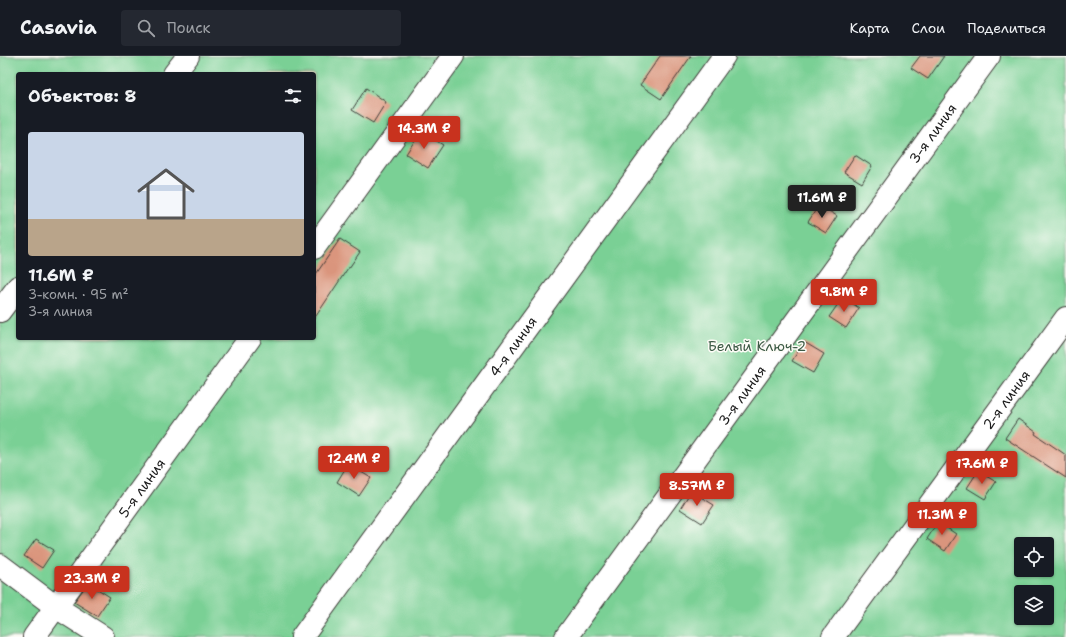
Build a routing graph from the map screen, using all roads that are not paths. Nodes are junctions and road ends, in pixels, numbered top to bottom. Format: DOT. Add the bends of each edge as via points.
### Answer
graph roads {
  1 [pos="188,56"];
  2 [pos="453,56"];
  3 [pos="724,56"];
  4 [pos="989,56"];
  5 [pos="176,72"];
  6 [pos="316,245"];
  7 [pos="16,290"];
  8 [pos="0,311"];
  9 [pos="1066,318"];
  10 [pos="249,340"];
  11 [pos="0,564"];
  12 [pos="56,607"];
  13 [pos="34,637"];
  14 [pos="102,637"];
  15 [pos="302,637"];
  16 [pos="566,637"];
  17 [pos="833,637"];
  1 -- 5 [label="street"];
  2 -- 6 [label="street"];
  3 -- 15 [label="street, 4-я линия"];
  4 -- 16 [label="street, 3-я линия"];
  7 -- 8 [label="street"];
  9 -- 17 [label="street, 2-я линия"];
  10 -- 12 [label="street, 5-я линия"];
  11 -- 12 [label="street"];
  12 -- 13 [label="street, 5-я линия"];
  12 -- 14 [label="street"];
}
